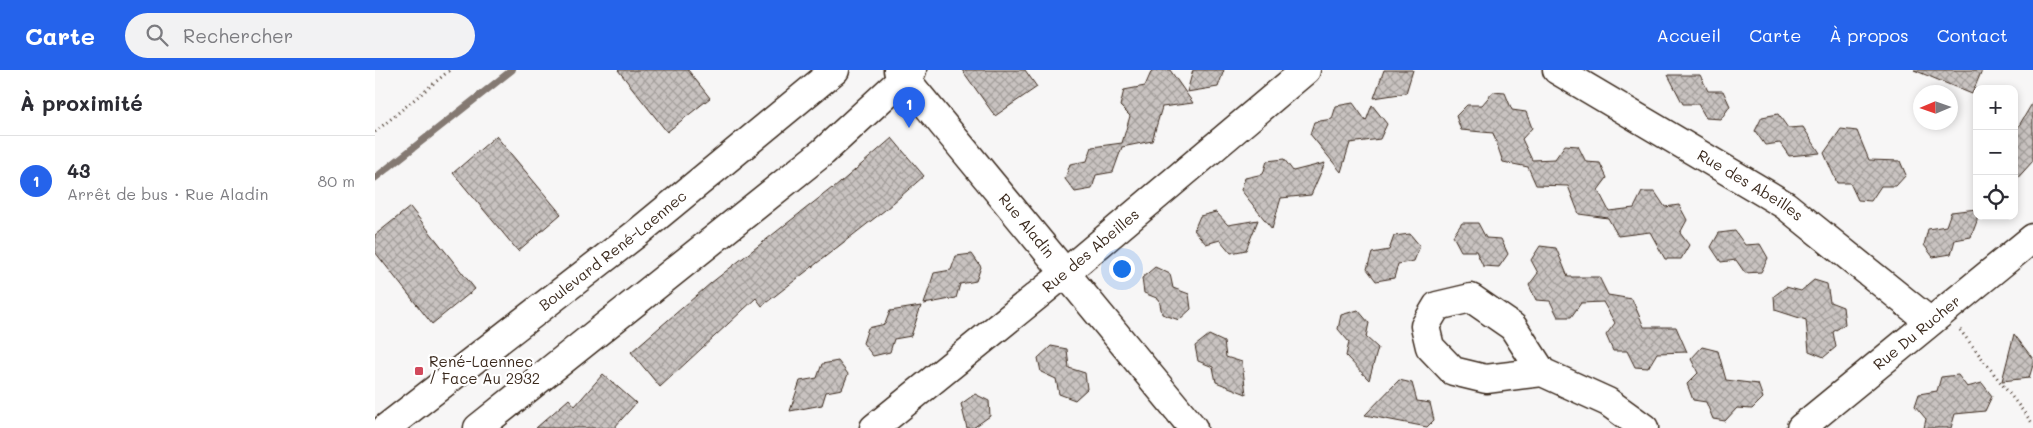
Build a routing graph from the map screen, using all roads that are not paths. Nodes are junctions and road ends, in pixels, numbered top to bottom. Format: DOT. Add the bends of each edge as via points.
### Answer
graph roads {
  1 [pos="835,70"];
  2 [pos="1306,70"];
  3 [pos="1557,70"];
  4 [pos="905,72"];
  5 [pos="2033,238"];
  6 [pos="1065,273"];
  7 [pos="1937,315"];
  8 [pos="1542,372"];
  9 [pos="386,428"];
  10 [pos="478,428"];
  11 [pos="874,428"];
  12 [pos="1193,428"];
  13 [pos="1644,428"];
  14 [pos="1801,428"];
  1 -- 9 [label="street, Boulevard René-Laennec" via="636,234"];
  2 -- 6 [label="street, Rue des Abeilles"];
  3 -- 7 [label="street, Rue des Abeilles" via="1785,205"];
  4 -- 6 [label="street, Rue Aladin"];
  4 -- 10 [label="street" via="823,152"];
  5 -- 7 [label="street, Rue Du Rucher"];
  6 -- 11 [label="street, Rue des Abeilles"];
  6 -- 12 [label="street, Rue Aladin"];
  7 -- 14 [label="street, Rue Du Rucher"];
  8 -- 13 [label="street" via="1608,402"];
}
